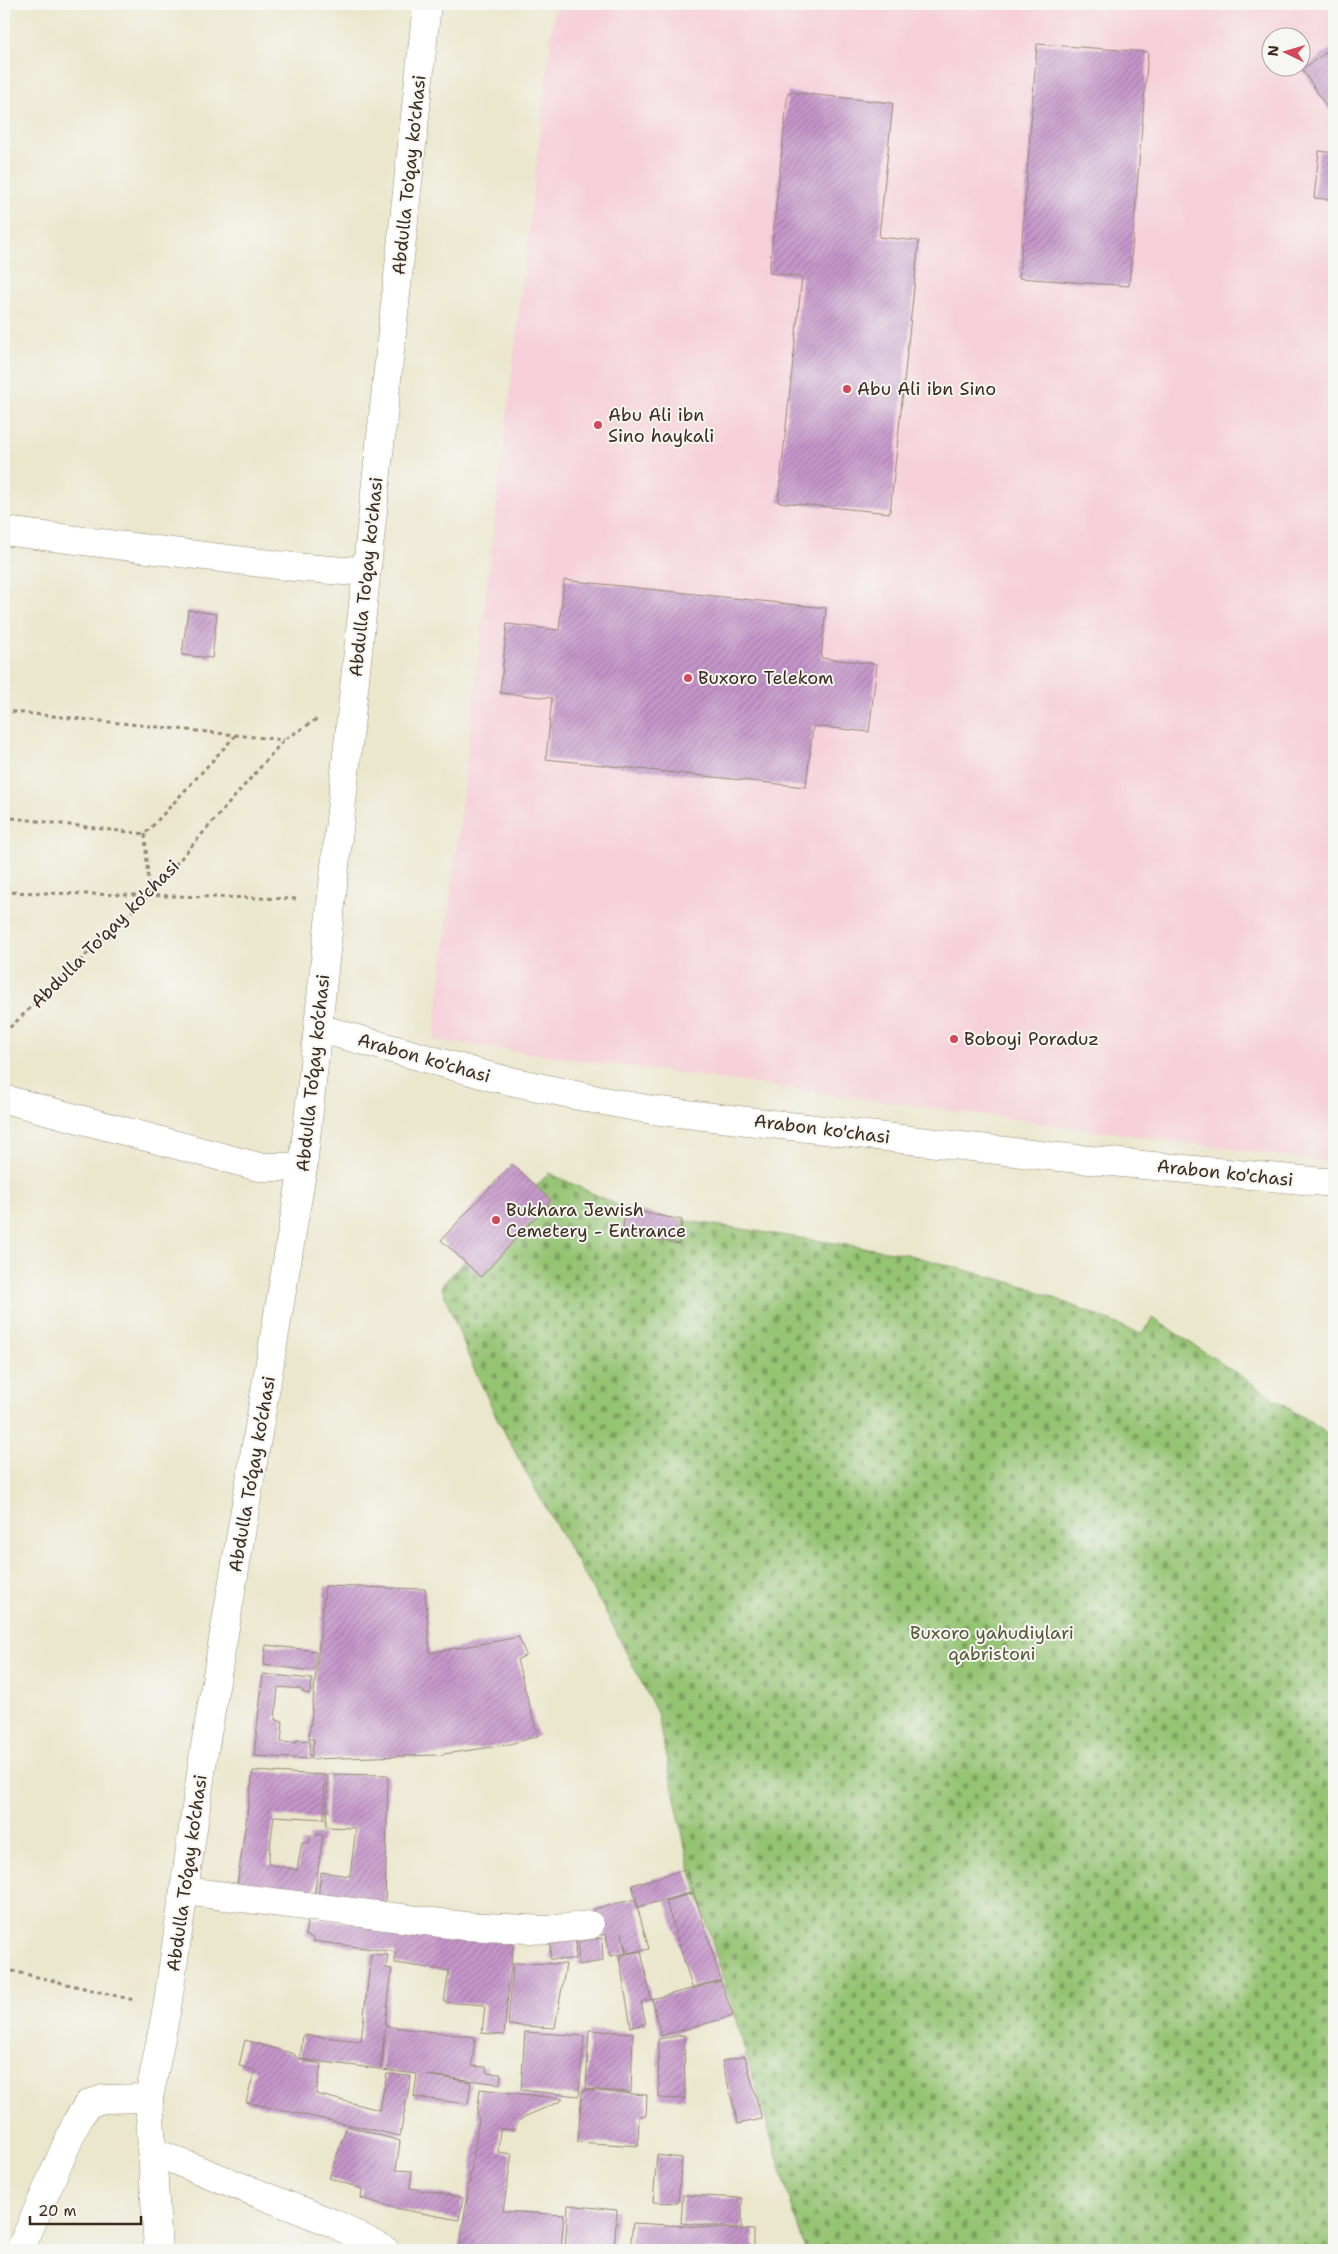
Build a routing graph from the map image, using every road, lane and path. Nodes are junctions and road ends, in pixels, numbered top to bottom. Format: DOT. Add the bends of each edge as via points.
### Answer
graph roads {
  1 [pos="427,4"];
  2 [pos="4,532"];
  3 [pos="367,569"];
  4 [pos="353,695"];
  5 [pos="4,711"];
  6 [pos="236,735"];
  7 [pos="284,740"];
  8 [pos="4,817"];
  9 [pos="145,834"];
  10 [pos="4,892"];
  11 [pos="149,895"];
  12 [pos="332,899"];
  13 [pos="318,1028"];
  14 [pos="4,1033"];
  15 [pos="4,1099"];
  16 [pos="303,1167"];
  17 [pos="1334,1184"];
  18 [pos="185,1891"];
  19 [pos="590,1926"];
  20 [pos="4,1969"];
  21 [pos="167,2008"];
  22 [pos="149,2098"];
  23 [pos="151,2151"];
  24 [pos="20,2250"];
  25 [pos="158,2250"];
  26 [pos="385,2250"];
  1 -- 3 [label="street, Abdulla To'qay ko'chasi"];
  2 -- 3 [label="street" via="294,567 344,571"];
  3 -- 4 [label="street, Abdulla To'qay ko'chasi"];
  4 -- 7 [label="path, Abdulla To'qay ko'chasi"];
  4 -- 12 [label="street, Abdulla To’qay ko’chasi"];
  5 -- 6 [label="path"];
  6 -- 7 [label="path"];
  6 -- 9 [label="path"];
  7 -- 11 [label="path, Abdulla To'qay ko'chasi"];
  8 -- 9 [label="path"];
  9 -- 11 [label="path"];
  10 -- 11 [label="path"];
  11 -- 12 [label="path"];
  11 -- 14 [label="path, Abdulla To'qay ko'chasi"];
  12 -- 13 [label="street, Abdulla To’qay ko’chasi"];
  13 -- 16 [label="street, Abdulla To’qay ko’chasi"];
  13 -- 17 [label="street, Arabon ko'chasi" via="492,1077 652,1110 1048,1156"];
  15 -- 16 [label="street" via="259,1167"];
  16 -- 18 [label="street, Abdulla To’qay ko’chasi" via="204,1752"];
  18 -- 19 [label="street" via="465,1926 539,1930"];
  18 -- 21 [label="street, Abdulla To’qay ko’chasi"];
  20 -- 21 [label="path"];
  21 -- 22 [label="street, Abdulla To’qay ko’chasi"];
  22 -- 23 [label="street, Abdulla To’qay ko’chasi"];
  22 -- 24 [label="street" via="103,2099 88,2104 77,2121"];
  23 -- 25 [label="street, Abdulla To’qay ko’chasi"];
  23 -- 26 [label="street" via="335,2224"];
}
